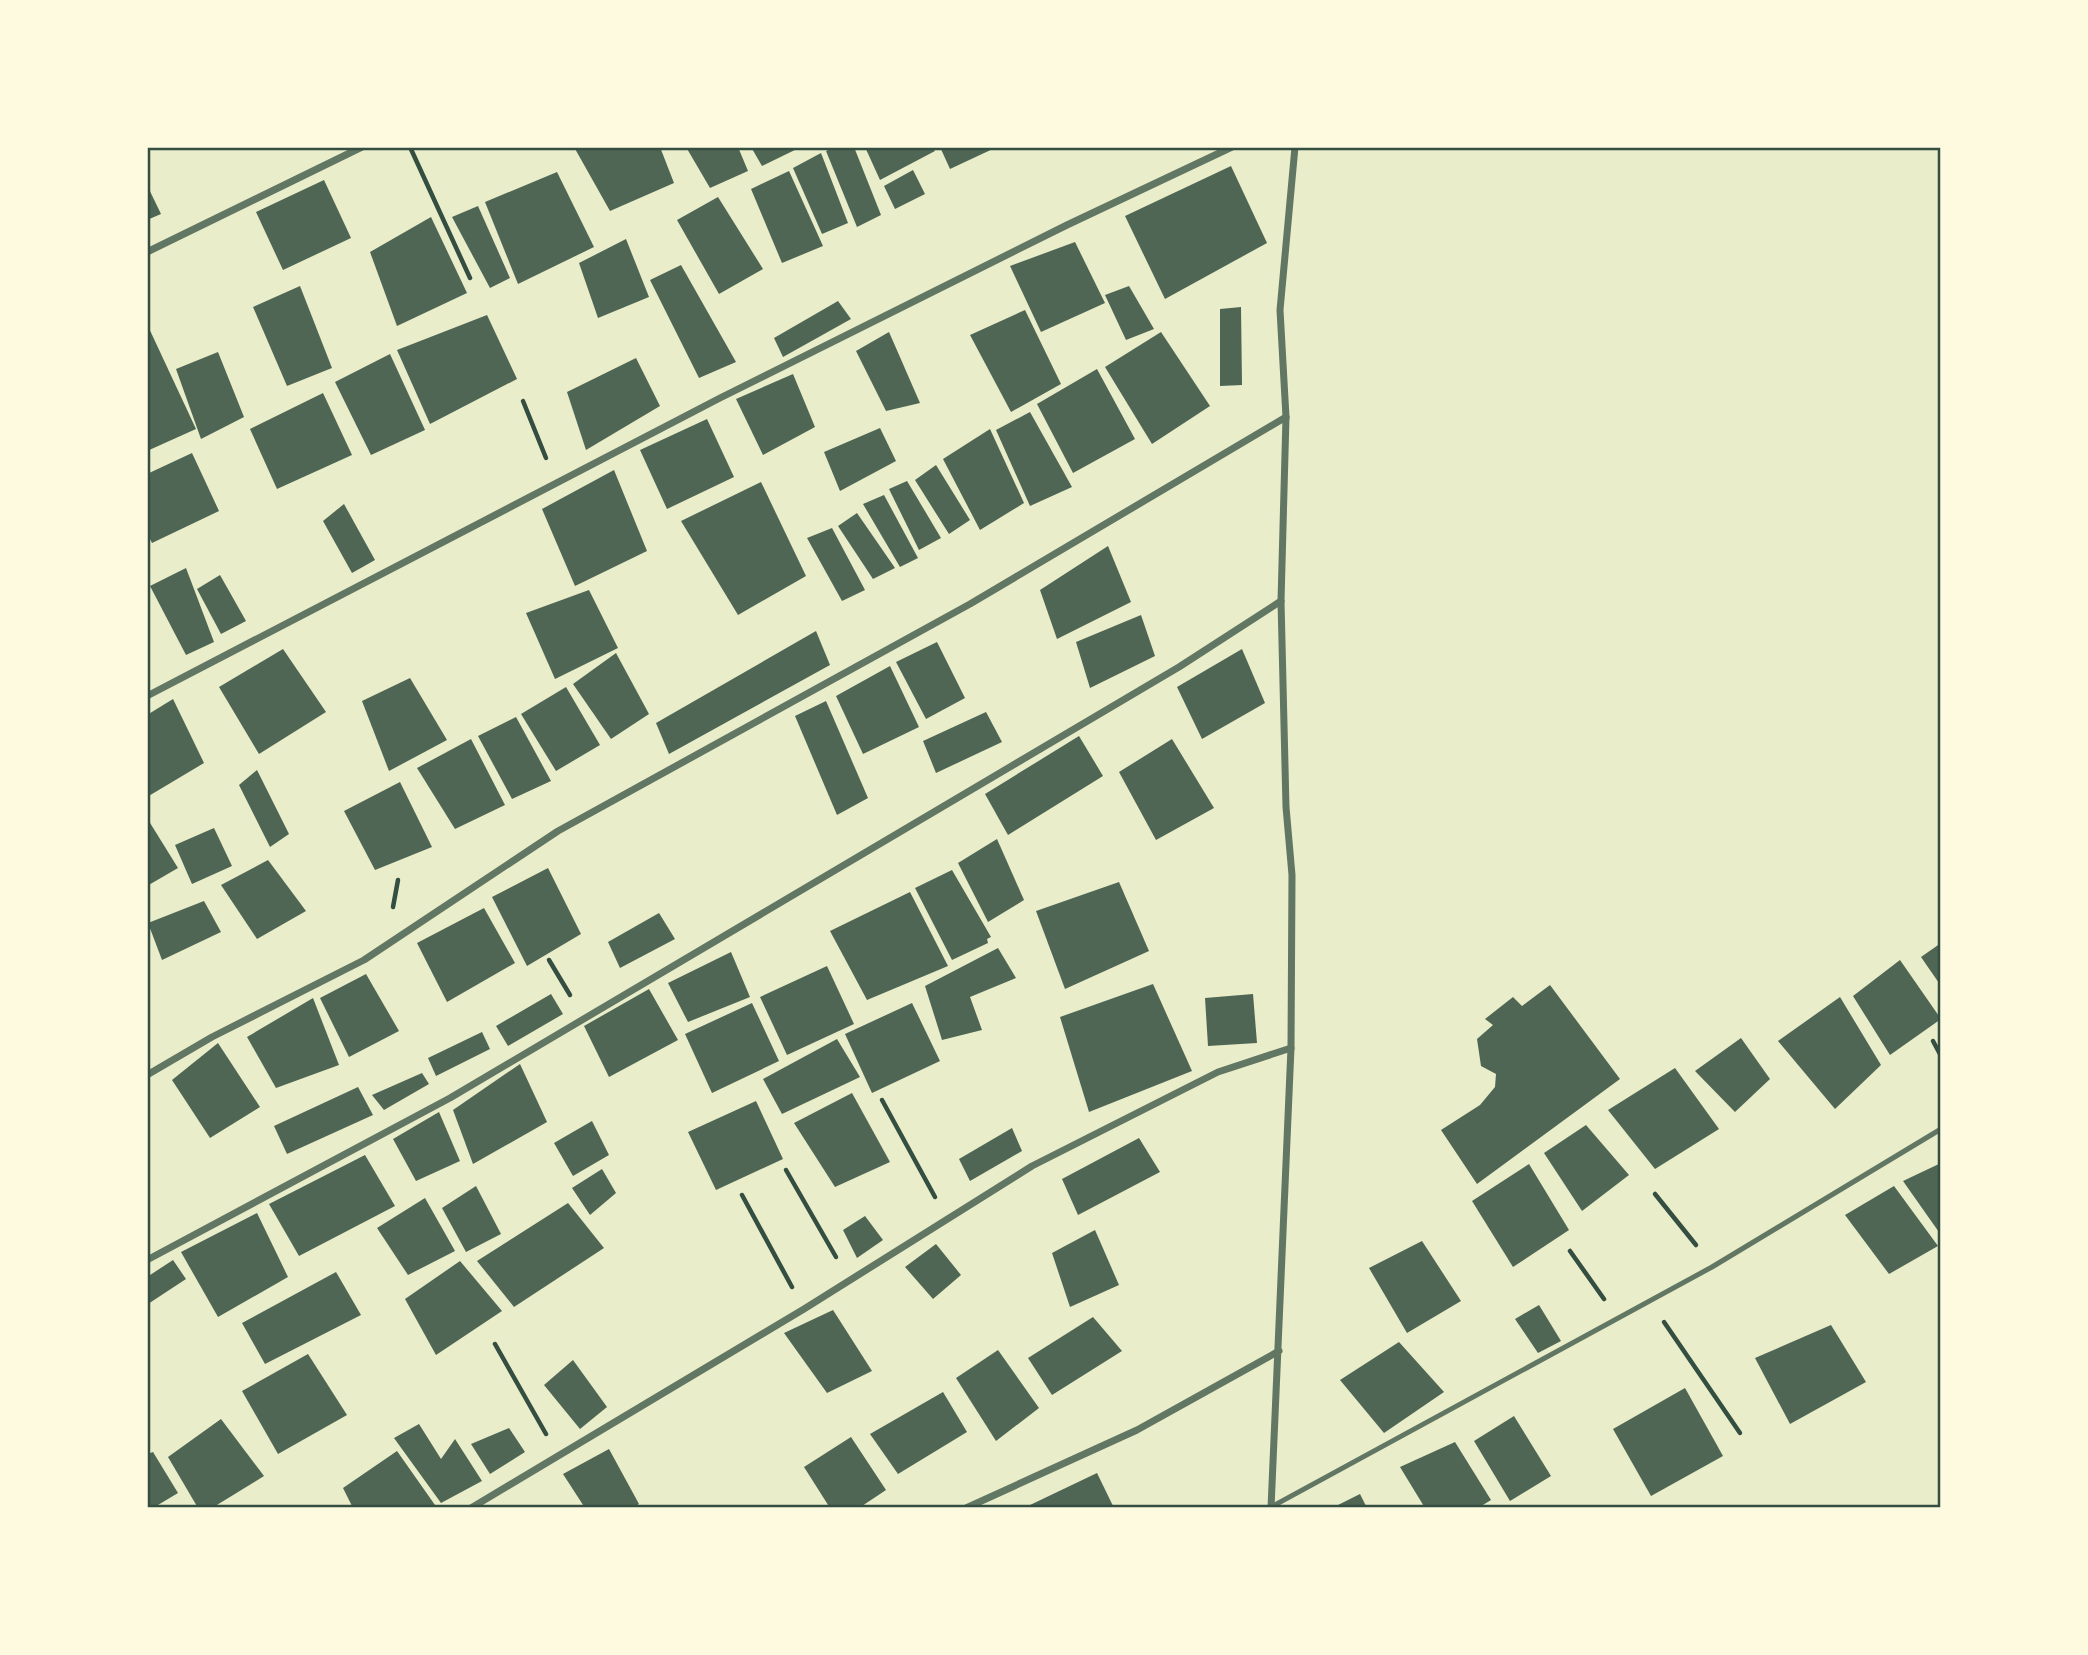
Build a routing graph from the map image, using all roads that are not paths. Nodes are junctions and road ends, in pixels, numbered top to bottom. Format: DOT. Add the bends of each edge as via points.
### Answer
graph roads {
  1 [pos="362,147"];
  2 [pos="1232,147"];
  3 [pos="1295,147"];
  4 [pos="147,252"];
  5 [pos="1286,417"];
  6 [pos="1281,601"];
  7 [pos="147,696"];
  8 [pos="1291,1048"];
  9 [pos="147,1075"];
  10 [pos="1941,1129"];
  11 [pos="147,1260"];
  12 [pos="1279,1351"];
  13 [pos="1271,1507"];
  14 [pos="471,1508"];
  15 [pos="966,1508"];
  1 -- 4 [label="street"];
  2 -- 7 [label="street" via="556,481"];
  3 -- 5 [label="street" via="1280,310"];
  5 -- 6 [label="street"];
  5 -- 9 [label="street" via="970,604 558,831 364,960"];
  6 -- 8 [label="street" via="1292,875"];
  6 -- 11 [label="street" via="1179,667 450,1097"];
  8 -- 12 [label="street"];
  8 -- 14 [label="street" via="1218,1072 1032,1166"];
  10 -- 13 [label="lane" via="1650,1301"];
  12 -- 13 [label="street"];
  12 -- 15 [label="street" via="1137,1430"];
}
